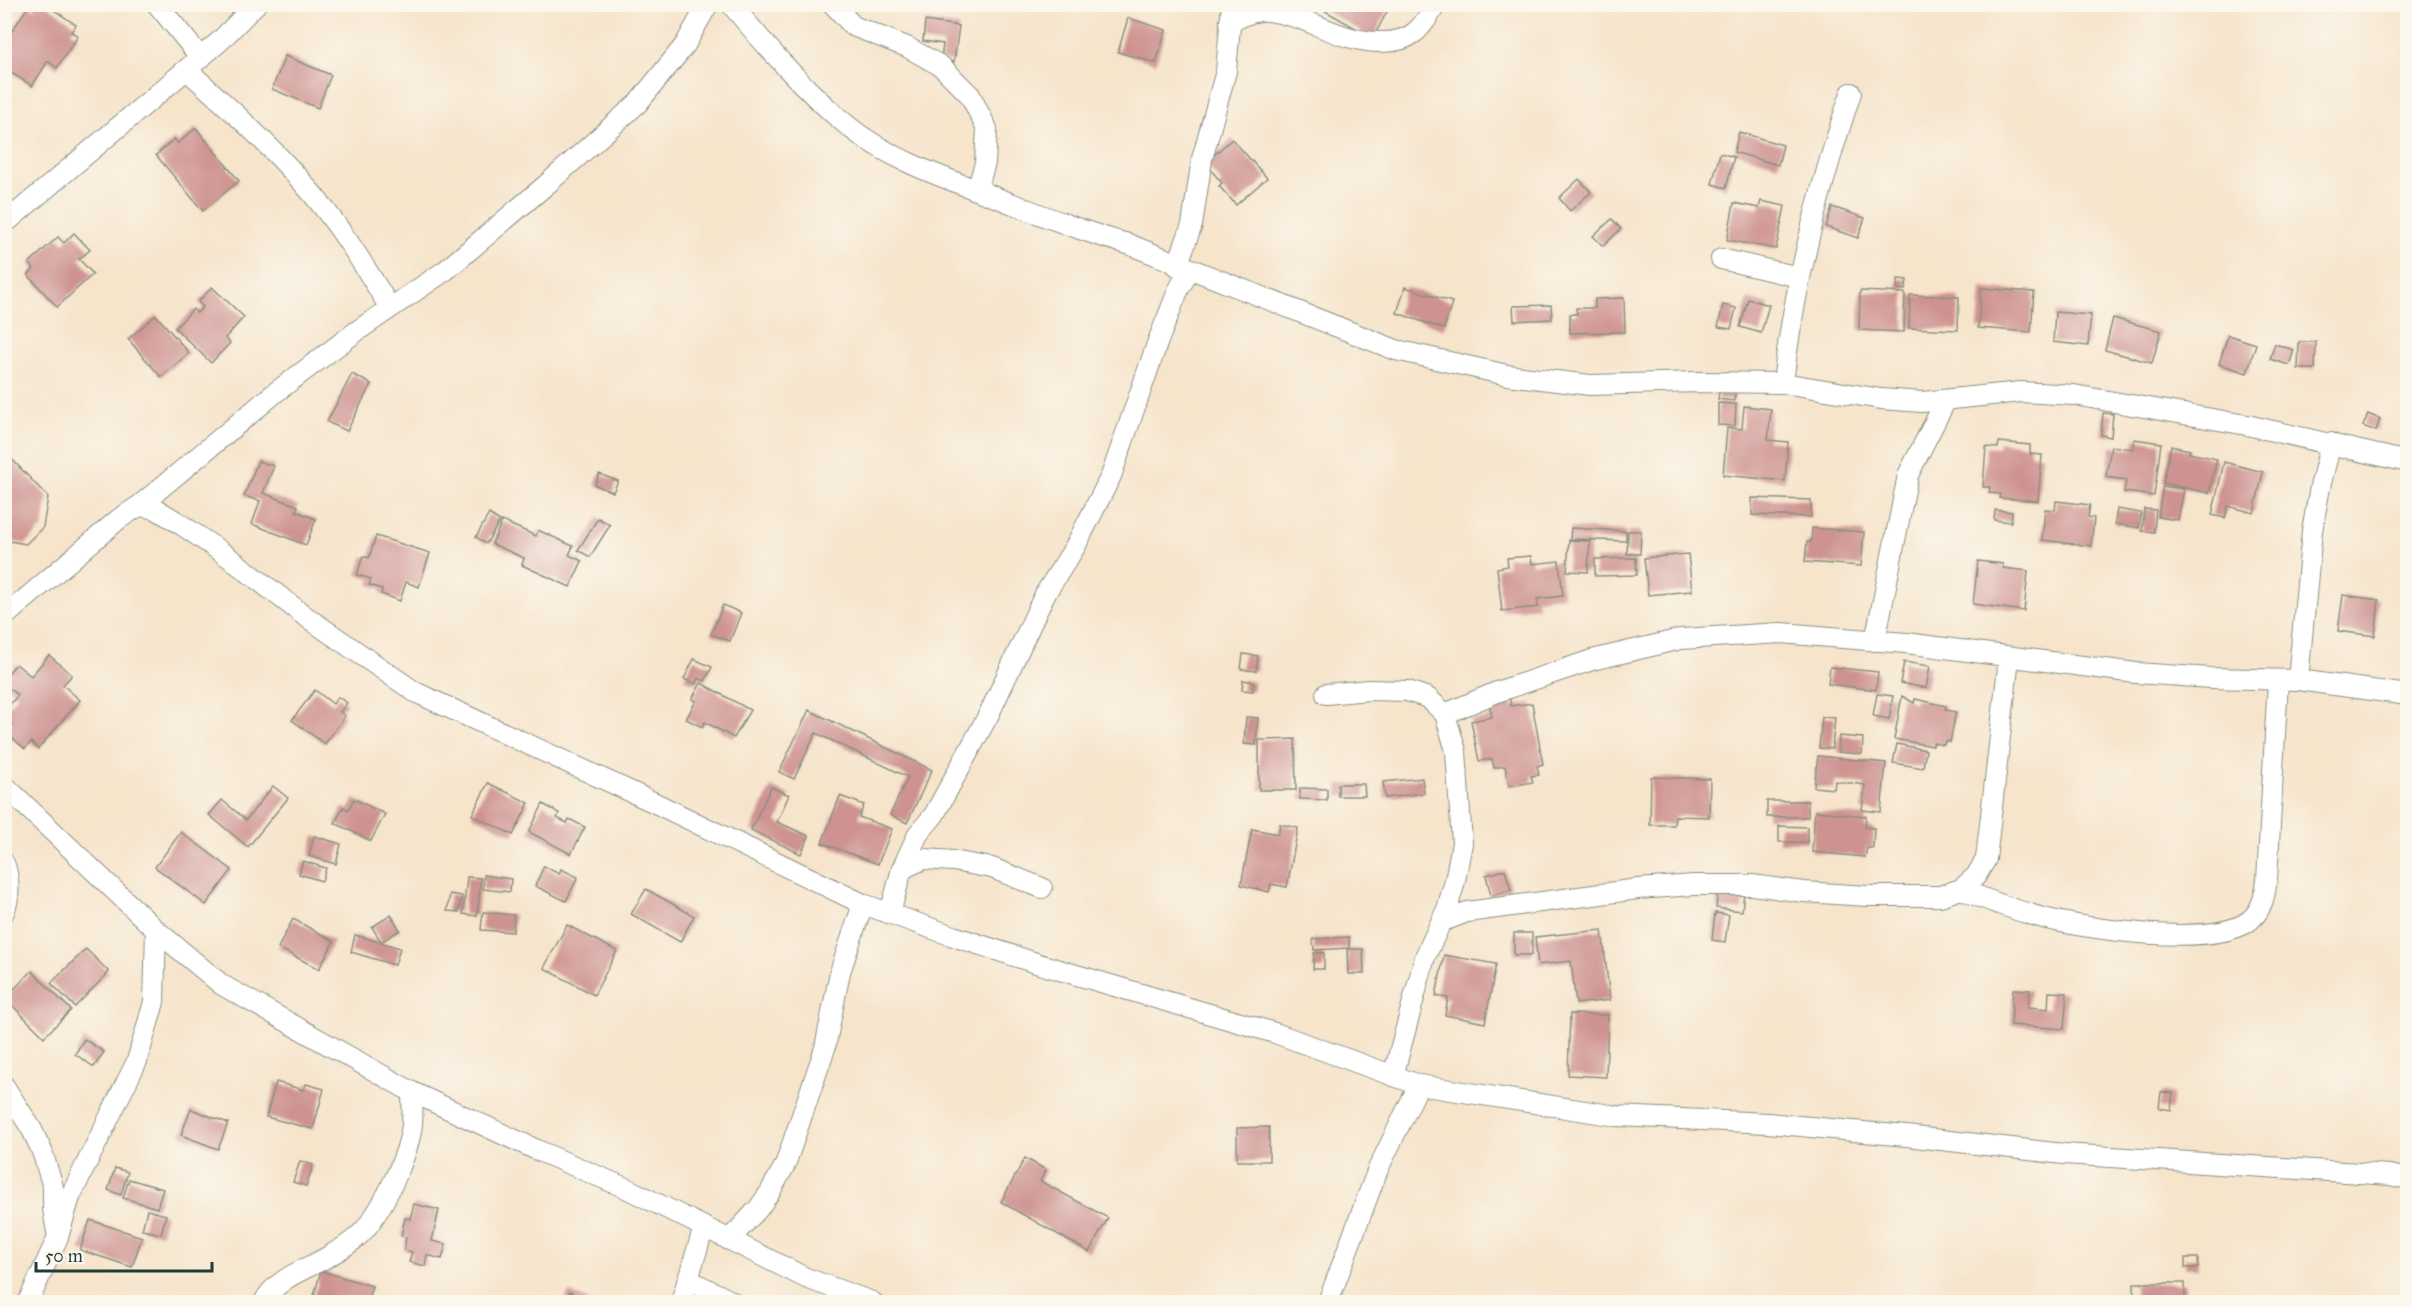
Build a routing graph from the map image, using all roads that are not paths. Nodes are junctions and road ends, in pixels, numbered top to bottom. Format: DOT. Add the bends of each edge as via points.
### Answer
graph roads {
  1 [pos="158,4"];
  2 [pos="256,4"];
  3 [pos="708,4"];
  4 [pos="731,4"];
  5 [pos="833,4"];
  6 [pos="1436,4"];
  7 [pos="1231,13"];
  8 [pos="194,64"];
  9 [pos="1851,93"];
  10 [pos="976,190"];
  11 [pos="4,224"];
  12 [pos="1721,259"];
  13 [pos="1183,268"];
  14 [pos="1799,277"];
  15 [pos="390,308"];
  16 [pos="1783,383"];
  17 [pos="1946,400"];
  18 [pos="2331,443"];
  19 [pos="2408,462"];
  20 [pos="139,506"];
  21 [pos="4,617"];
  22 [pos="1875,641"];
  23 [pos="2009,658"];
  24 [pos="2278,680"];
  25 [pos="2298,680"];
  26 [pos="1326,694"];
  27 [pos="2408,695"];
  28 [pos="1445,714"];
  29 [pos="4,785"];
  30 [pos="4,863"];
  31 [pos="902,870"];
  32 [pos="1042,888"];
  33 [pos="1961,889"];
  34 [pos="863,904"];
  35 [pos="4,912"];
  36 [pos="890,913"];
  37 [pos="1441,922"];
  38 [pos="156,930"];
  39 [pos="1393,1076"];
  40 [pos="1419,1085"];
  41 [pos="4,1086"];
  42 [pos="412,1092"];
  43 [pos="2408,1179"];
  44 [pos="704,1227"];
  45 [pos="58,1238"];
  46 [pos="729,1240"];
  47 [pos="689,1280"];
  48 [pos="28,1302"];
  49 [pos="264,1302"];
  50 [pos="681,1302"];
  51 [pos="732,1302"];
  52 [pos="872,1302"];
  53 [pos="1328,1302"];
  1 -- 8 [label="street"];
  2 -- 8 [label="street"];
  3 -- 15 [label="street" via="685,45 638,103 446,270"];
  4 -- 10 [label="street" via="774,56 847,125 882,150"];
  5 -- 10 [label="street" via="853,26 907,47 941,66 970,95 987,129 985,163"];
  6 -- 7 [label="street" via="1417,32 1405,40 1390,42 1359,42 1268,11"];
  7 -- 13 [label="street" via="1226,71 1202,159"];
  8 -- 11 [label="street"];
  8 -- 15 [label="street" via="304,184 342,233"];
  9 -- 14 [label="street" via="1831,152"];
  10 -- 13 [label="street" via="1128,244"];
  12 -- 14 [label="street"];
  13 -- 16 [label="street" via="1396,351 1506,375 1590,385"];
  13 -- 31 [label="street" via="1111,476 1075,547 1044,594 989,714 934,815 918,834"];
  14 -- 16 [label="street"];
  15 -- 20 [label="street" via="276,392"];
  16 -- 17 [label="street" via="1881,399"];
  17 -- 18 [label="street" via="2021,392 2074,395"];
  17 -- 22 [label="street" via="1908,475"];
  18 -- 19 [label="street"];
  18 -- 25 [label="street" via="2312,531"];
  20 -- 21 [label="street"];
  20 -- 34 [label="street" via="156,509 228,556 305,616 415,692"];
  22 -- 23 [label="street"];
  22 -- 28 [label="street" via="1781,633 1681,639 1592,660"];
  23 -- 24 [label="street" via="2146,674"];
  23 -- 33 [label="street" via="1986,859 1976,876"];
  24 -- 25 [label="street"];
  24 -- 33 [label="street" via="2267,880 2262,905 2251,919 2213,934 2096,928 2012,909"];
  25 -- 27 [label="street"];
  26 -- 28 [label="street" via="1408,691 1428,698"];
  28 -- 37 [label="street" via="1456,751 1462,843"];
  29 -- 38 [label="street"];
  30 -- 35 [label="street" via="8,893"];
  31 -- 32 [label="street" via="924,858 953,861 992,868"];
  31 -- 36 [label="street"];
  33 -- 37 [label="street" via="1940,896 1867,896 1752,885 1661,887 1467,912"];
  34 -- 36 [label="street"];
  34 -- 46 [label="street" via="840,972 825,1048 785,1166 758,1209"];
  36 -- 39 [label="street" via="1028,960 1275,1034"];
  37 -- 39 [label="street" via="1425,957"];
  38 -- 42 [label="street" via="222,985"];
  38 -- 45 [label="street" via="154,1002 143,1043 70,1197"];
  39 -- 40 [label="street"];
  40 -- 43 [label="street" via="1617,1116 1768,1123 2064,1154"];
  40 -- 53 [label="street" via="1378,1169"];
  41 -- 45 [label="street" via="42,1150 52,1187"];
  42 -- 44 [label="street"];
  42 -- 49 [label="street" via="408,1148 369,1225 350,1242 291,1275"];
  44 -- 46 [label="street"];
  44 -- 47 [label="street"];
  45 -- 48 [label="street"];
  46 -- 52 [label="street" via="806,1278"];
  47 -- 50 [label="street"];
  47 -- 51 [label="street"];
}
